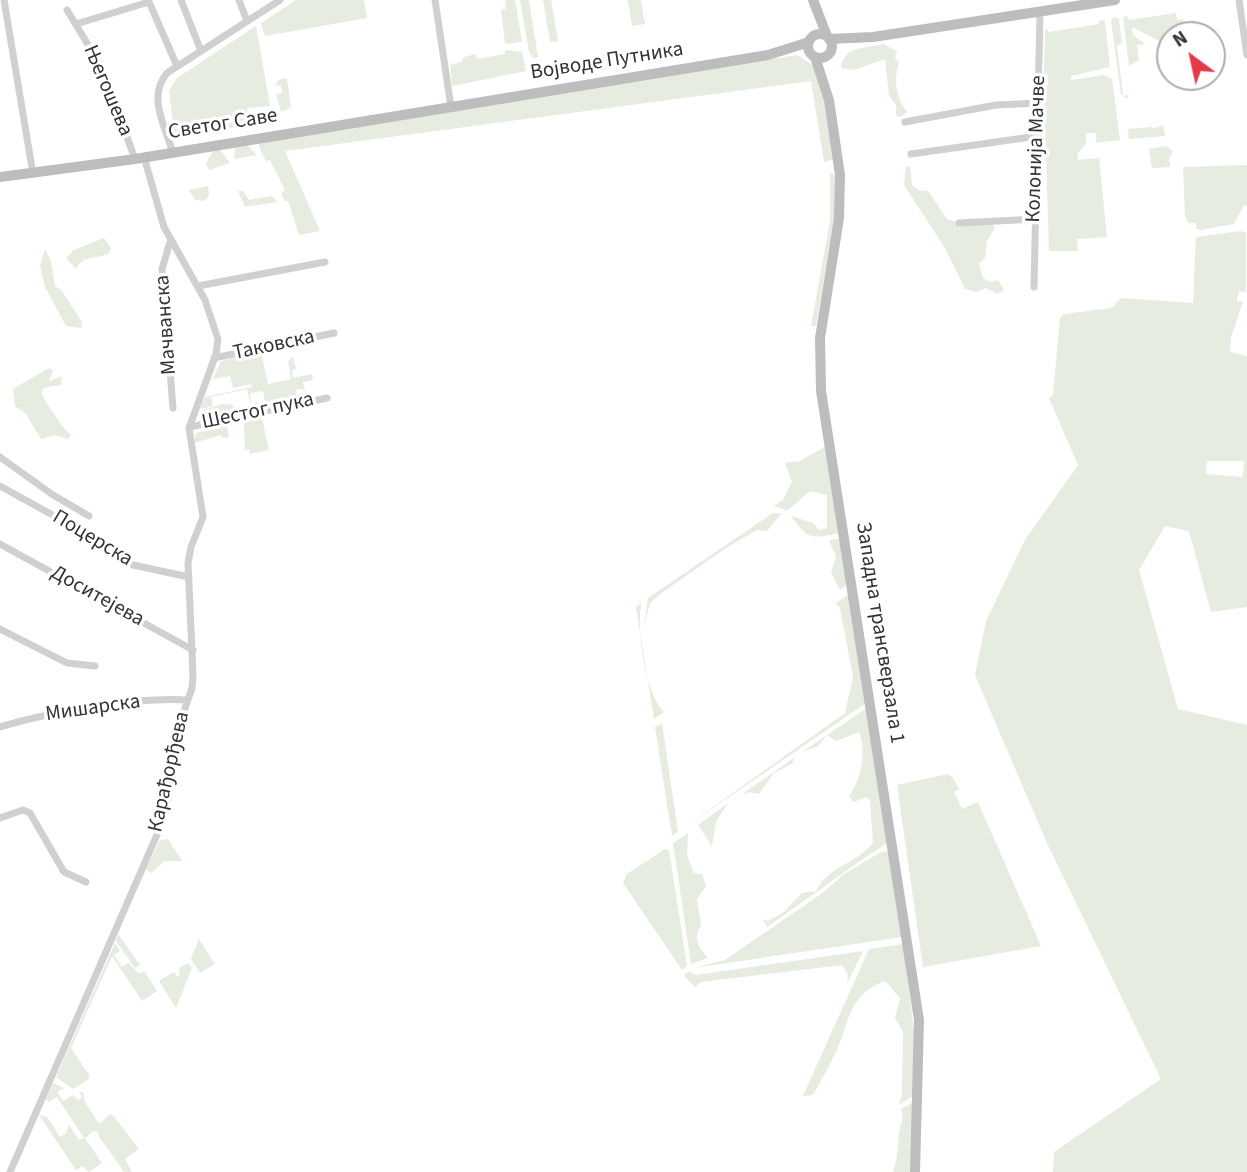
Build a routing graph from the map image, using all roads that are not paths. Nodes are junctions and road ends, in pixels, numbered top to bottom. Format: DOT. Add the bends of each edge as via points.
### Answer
graph roads {
  1 [pos="4,0"];
  2 [pos="181,0"];
  3 [pos="239,0"];
  4 [pos="281,0"];
  5 [pos="435,0"];
  6 [pos="812,0"];
  7 [pos="1115,0"];
  8 [pos="1239,0"];
  9 [pos="67,10"];
  10 [pos="1040,11"];
  11 [pos="247,21"];
  12 [pos="76,24"];
  13 [pos="828,37"];
  14 [pos="873,37"];
  15 [pos="810,40"];
  16 [pos="201,51"];
  17 [pos="830,54"];
  18 [pos="768,55"];
  19 [pos="1247,55"];
  20 [pos="814,56"];
  21 [pos="177,66"];
  22 [pos="829,100"];
  23 [pos="1038,103"];
  24 [pos="451,107"];
  25 [pos="905,122"];
  26 [pos="1038,136"];
  27 [pos="173,153"];
  28 [pos="911,154"];
  29 [pos="139,158"];
  30 [pos="33,174"];
  31 [pos="0,177"];
  32 [pos="1035,219"];
  33 [pos="959,223"];
  34 [pos="170,242"];
  35 [pos="325,262"];
  36 [pos="198,286"];
  37 [pos="1034,287"];
  38 [pos="334,333"];
  39 [pos="214,358"];
  40 [pos="327,398"];
  41 [pos="173,408"];
  42 [pos="190,426"];
  43 [pos="0,457"];
  44 [pos="0,486"];
  45 [pos="89,516"];
  46 [pos="0,544"];
  47 [pos="189,577"];
  48 [pos="0,629"];
  49 [pos="193,650"];
  50 [pos="95,666"];
  51 [pos="187,700"];
  52 [pos="0,727"];
  53 [pos="0,818"];
  54 [pos="86,882"];
  55 [pos="10,1172"];
  56 [pos="915,1172"];
  1 -- 30 [label="street"];
  2 -- 16 [label="street"];
  3 -- 11 [label="street"];
  4 -- 11 [label="street"];
  5 -- 24 [label="street"];
  6 -- 13 [label="main road, Западна трансверзала 1"];
  6 -- 15 [label="main road, Западна трансверзала 1"];
  7 -- 10 [label="main road"];
  8 -- 19 [label="street"];
  9 -- 12 [label="street, Његошева"];
  10 -- 14 [label="main road"];
  10 -- 23 [label="street, Колонија Мачве"];
  11 -- 16 [label="street"];
  12 -- 21 [label="street, Његошева" via="149,2"];
  12 -- 29 [label="street, Његошева" via="101,66"];
  13 -- 14 [label="main road"];
  13 -- 15 [label="main road, Војводе Путника" via="819,34"];
  13 -- 17 [label="main road, Западна трансверзала 1"];
  14 -- 17 [label="main road"];
  15 -- 18 [label="main road, Војводе Путника"];
  15 -- 20 [label="main road, Западна трансверзала 1"];
  16 -- 21 [label="street"];
  17 -- 20 [label="main road, Војводе Путника"];
  17 -- 22 [label="main road, Западна трансверзала 1"];
  18 -- 20 [label="main road, Војводе Путника"];
  18 -- 24 [label="main road, Војводе Путника"];
  20 -- 22 [label="main road, Западна трансверзала 1"];
  21 -- 27 [label="street" via="156,91"];
  22 -- 56 [label="main road, Западна трансверзала 1" via="840,208 823,304 820,379 919,1020"];
  23 -- 25 [label="street" via="996,105"];
  23 -- 26 [label="street, Колонија Мачве"];
  24 -- 27 [label="main road, Светог Саве"];
  26 -- 28 [label="street"];
  26 -- 32 [label="street, Колонија Мачве"];
  27 -- 29 [label="main road, Светог Саве"];
  29 -- 30 [label="main road, Светог Саве"];
  29 -- 34 [label="street, Карађорђева"];
  30 -- 31 [label="main road, Светог Саве"];
  32 -- 33 [label="street"];
  32 -- 37 [label="street, Колонија Мачве"];
  34 -- 36 [label="street, Карађорђева"];
  34 -- 41 [label="street, Мачванска" via="162,269"];
  35 -- 36 [label="street"];
  36 -- 39 [label="street, Карађорђева" via="216,329"];
  38 -- 39 [label="street, Таковска"];
  39 -- 42 [label="street, Карађорђева"];
  40 -- 42 [label="street, Шестог пука"];
  42 -- 47 [label="street, Карађорђева" via="203,517 191,547"];
  43 -- 45 [label="street"];
  44 -- 47 [label="street, Поцерска" via="107,545 133,565"];
  46 -- 49 [label="street, Доситејева"];
  47 -- 49 [label="street, Карађорђева"];
  48 -- 50 [label="street" via="67,663"];
  49 -- 51 [label="street, Карађорђева" via="192,688"];
  51 -- 52 [label="street, Мишарска" via="45,715"];
  51 -- 55 [label="street, Карађорђева" via="174,740 163,821"];
  53 -- 54 [label="street" via="23,810 30,813 64,872"];
}
